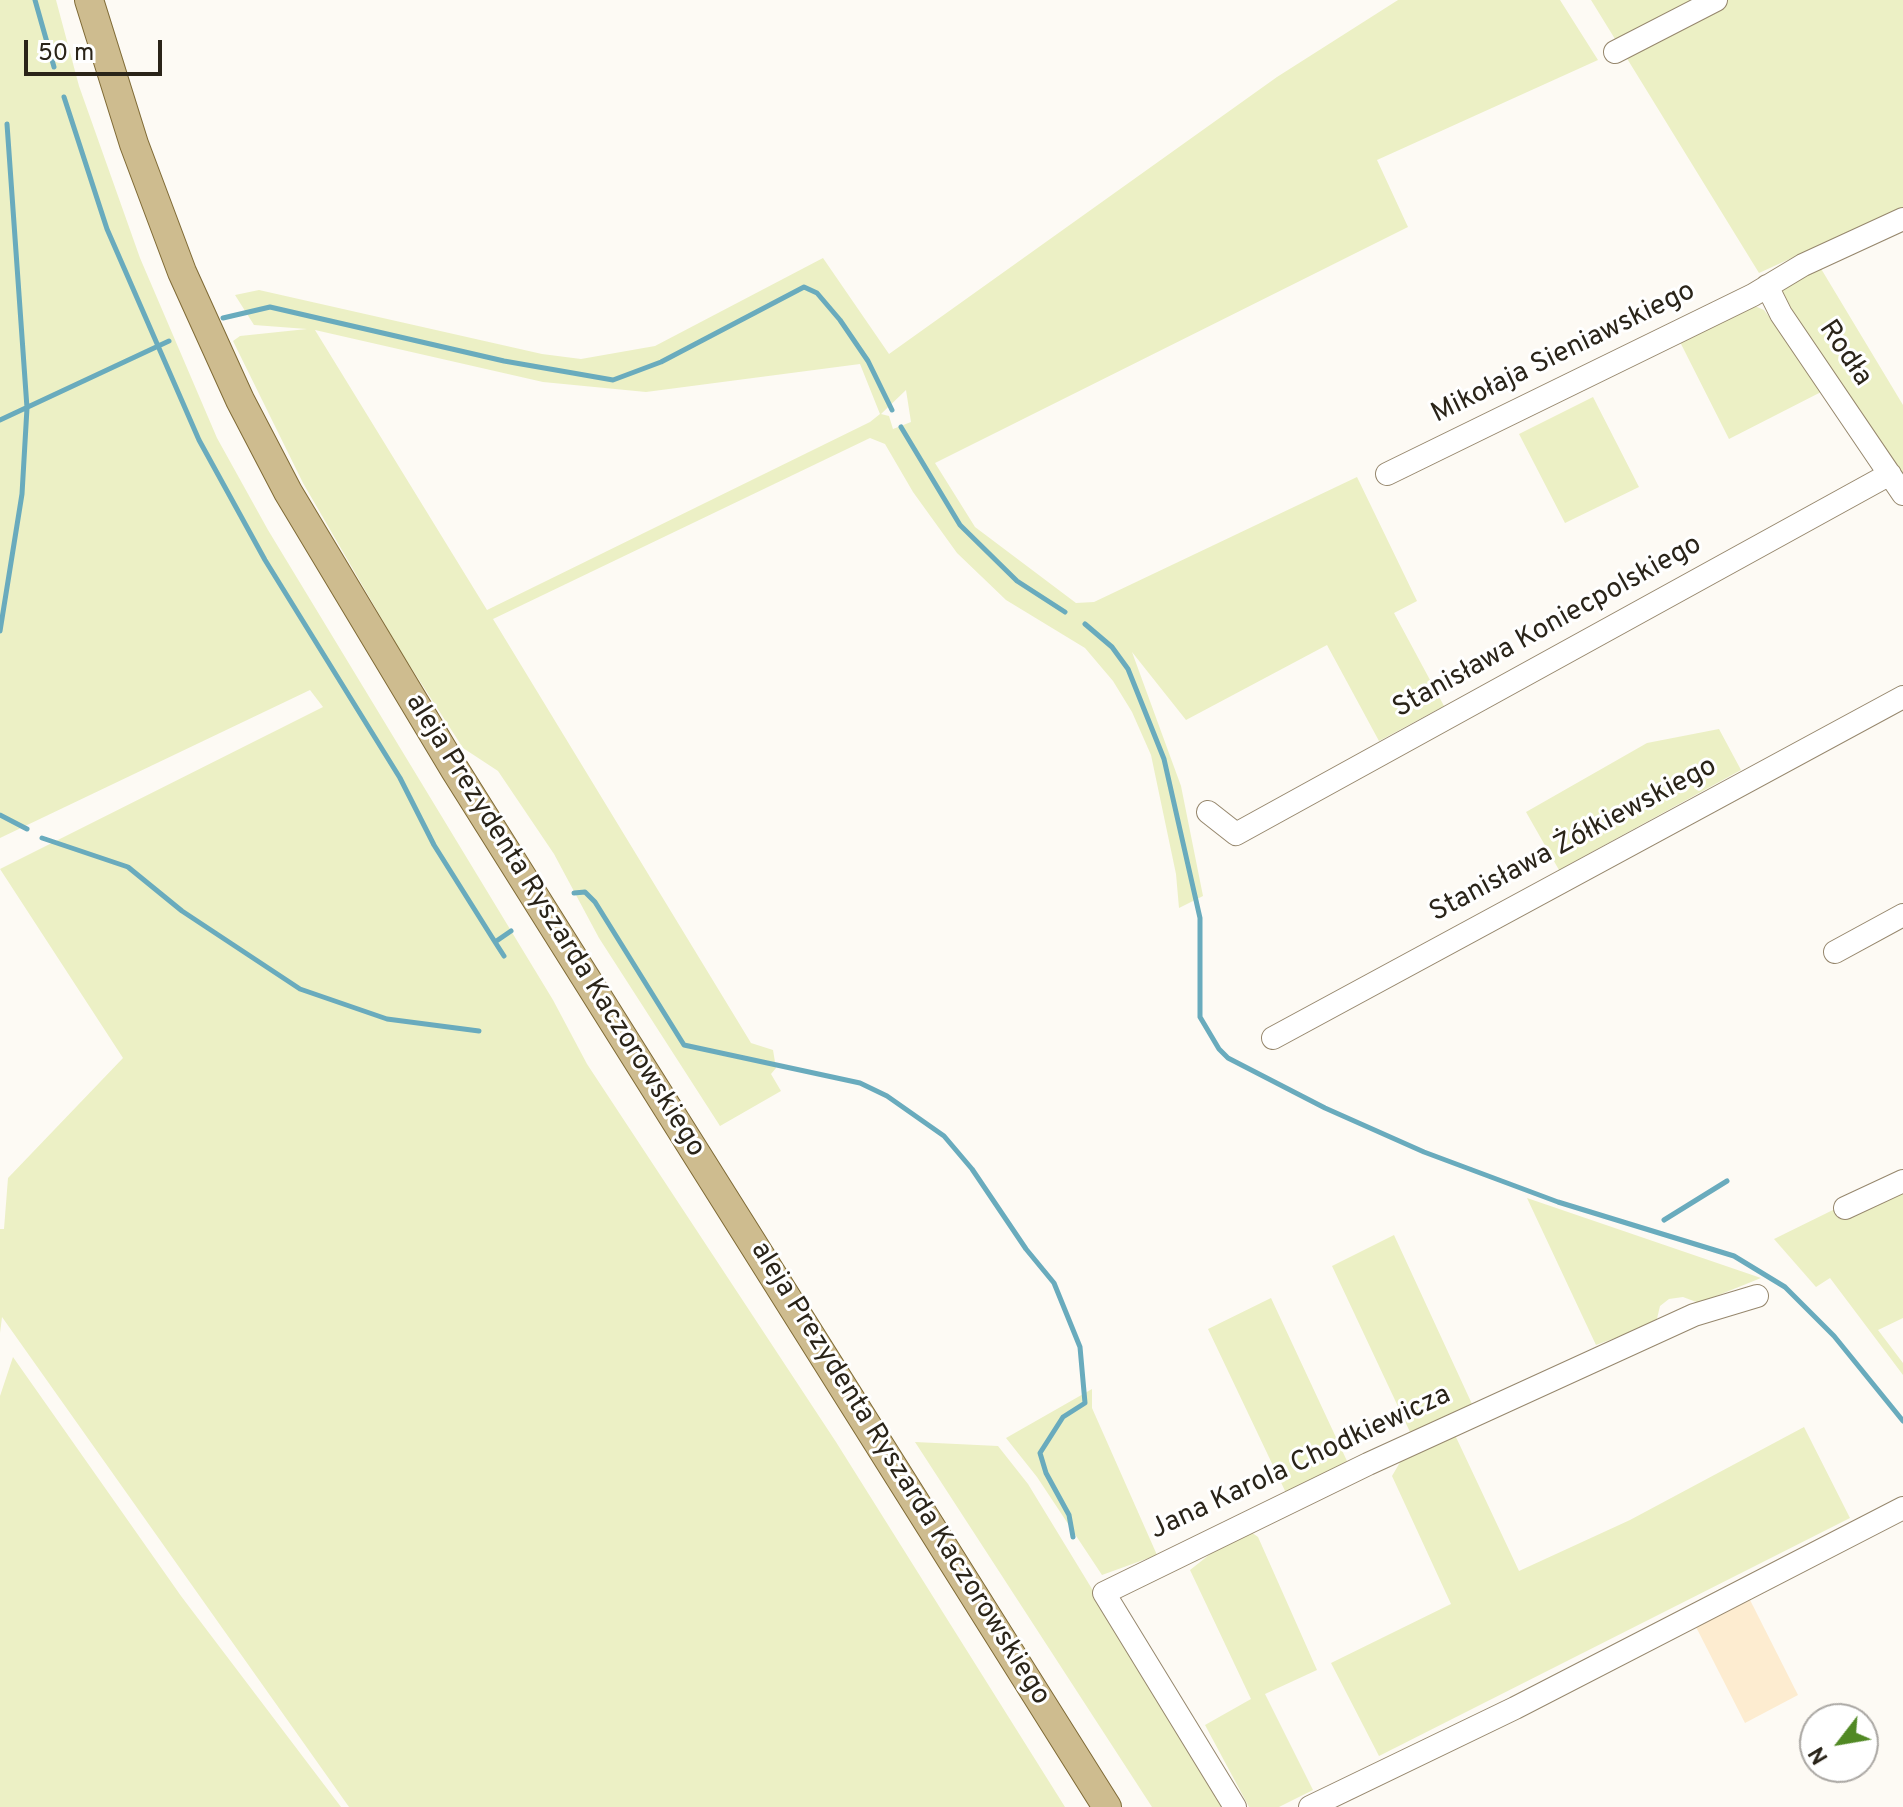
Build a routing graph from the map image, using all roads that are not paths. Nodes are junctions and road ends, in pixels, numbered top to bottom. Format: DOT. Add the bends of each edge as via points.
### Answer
graph roads {
  1 [pos="89,0"];
  2 [pos="1716,0"];
  3 [pos="1615,52"];
  4 [pos="1903,219"];
  5 [pos="1767,286"];
  6 [pos="1387,474"];
  7 [pos="1890,474"];
  8 [pos="1903,494"];
  9 [pos="1903,697"];
  10 [pos="1208,812"];
  11 [pos="1903,915"];
  12 [pos="1835,952"];
  13 [pos="1273,1038"];
  14 [pos="1903,1181"];
  15 [pos="1845,1208"];
  16 [pos="1757,1296"];
  17 [pos="1903,1508"];
  18 [pos="1107,1807"];
  19 [pos="1235,1807"];
  20 [pos="1310,1807"];
  1 -- 18 [label="main road, aleja Prezydenta Ryszarda Kaczorowskiego" via="134,144 182,272 288,492 455,770"];
  2 -- 3 [label="street"];
  4 -- 5 [label="street, Mikołaja Sieniawskiego"];
  5 -- 6 [label="street, Mikołaja Sieniawskiego"];
  5 -- 7 [label="street, Rodła"];
  7 -- 8 [label="street, Rodła"];
  7 -- 10 [label="street, Stanisława Koniecpolskiego" via="1236,834"];
  9 -- 13 [label="street, Stanisława Żółkiewskiego"];
  11 -- 12 [label="street"];
  14 -- 15 [label="street"];
  16 -- 19 [label="street, Jana Karola Chodkiewicza" via="1694,1315 1368,1464 1104,1593"];
  17 -- 20 [label="street"];
}
